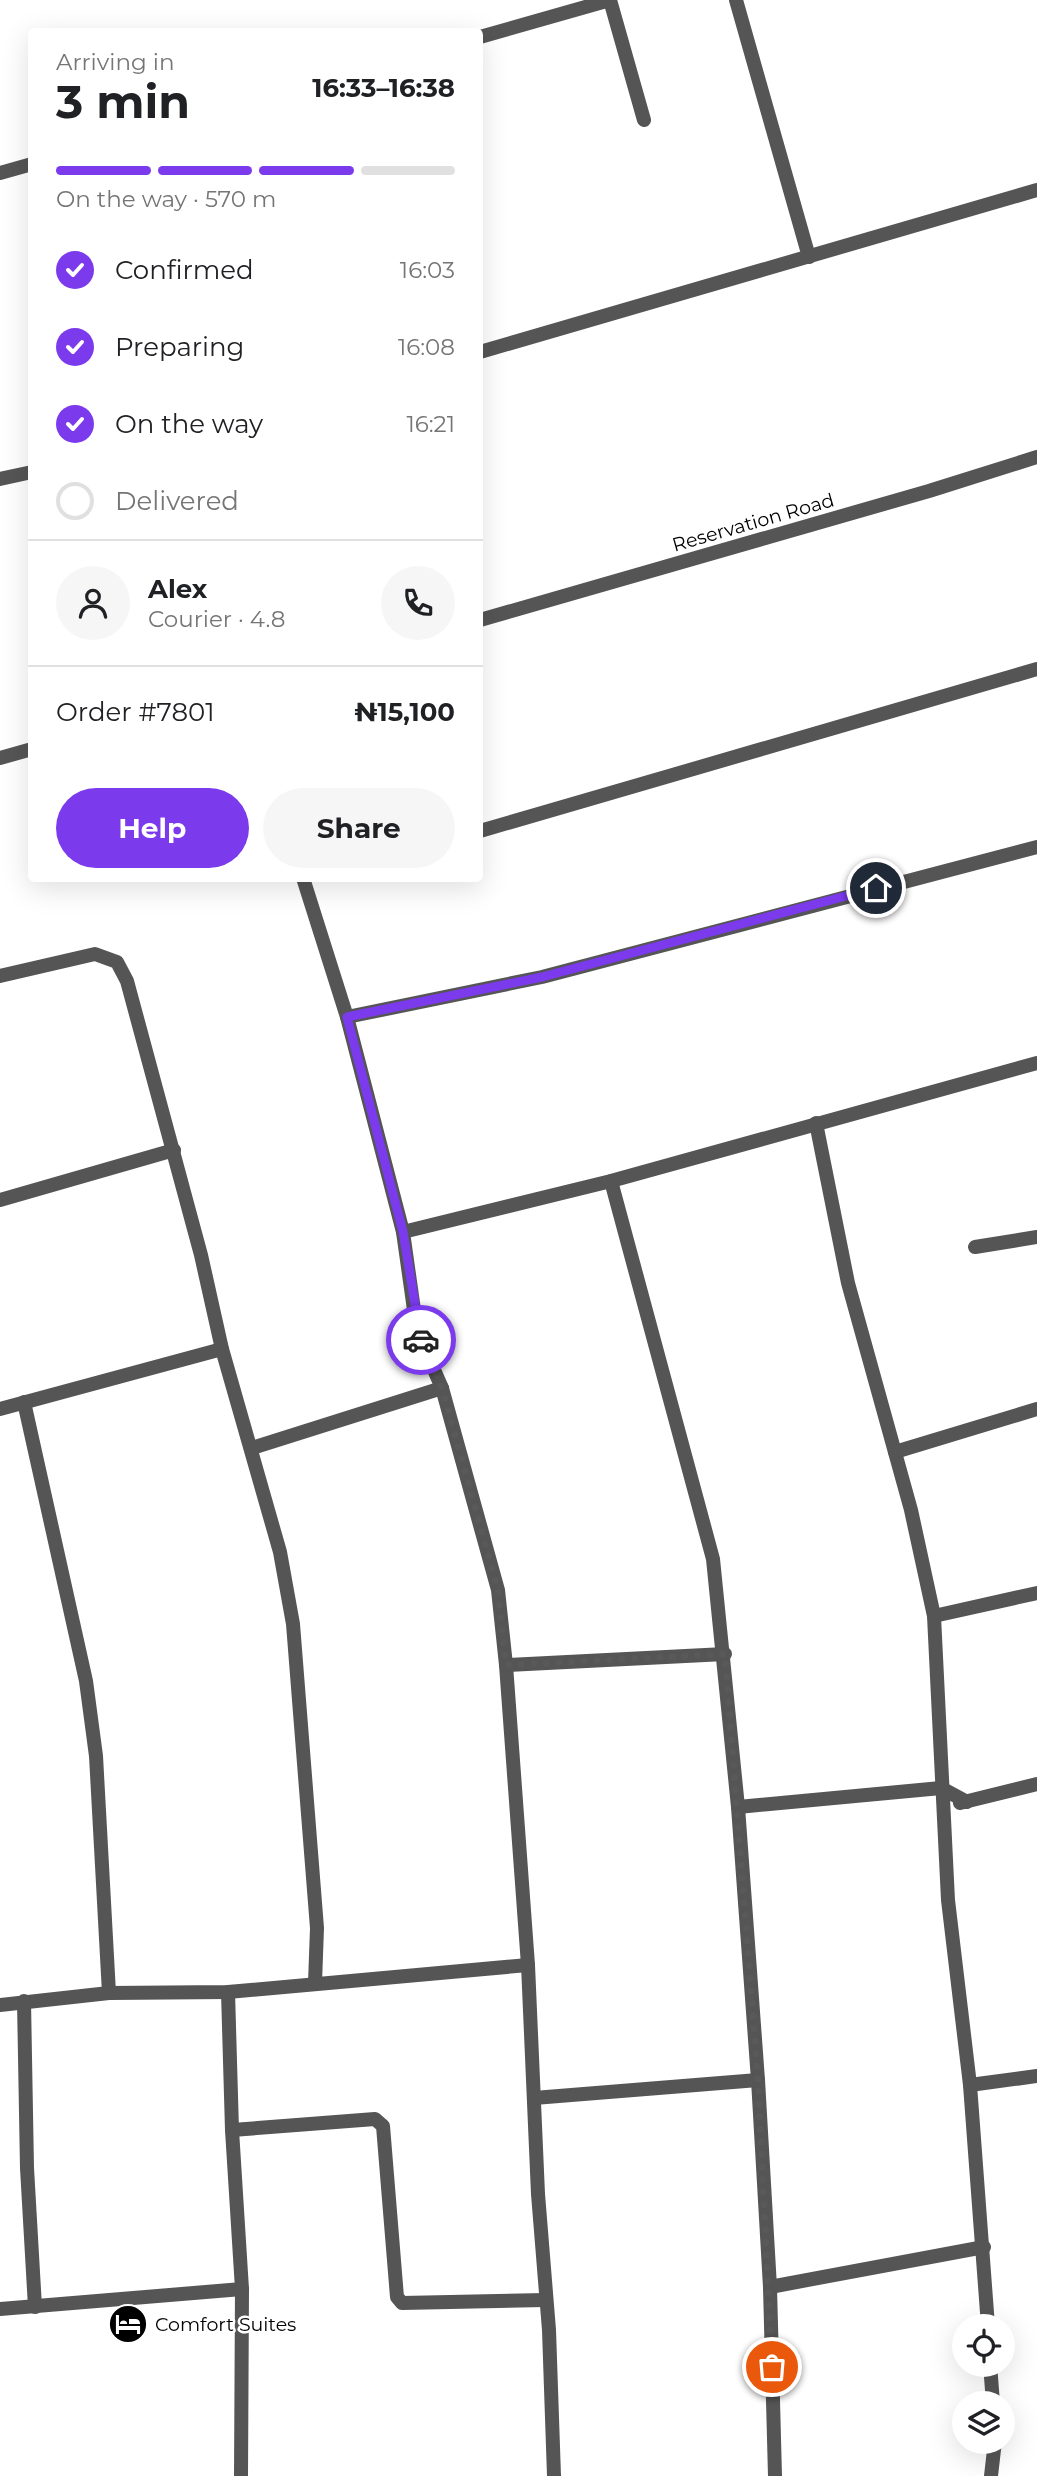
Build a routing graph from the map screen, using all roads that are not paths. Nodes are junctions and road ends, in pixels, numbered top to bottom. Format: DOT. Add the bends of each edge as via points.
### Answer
graph roads {
  1 [pos="610,0"];
  2 [pos="736,0"];
  3 [pos="483,36"];
  4 [pos="644,120"];
  5 [pos="28,165"];
  6 [pos="0,173"];
  7 [pos="1037,190"];
  8 [pos="809,257"];
  9 [pos="483,351"];
  10 [pos="1037,457"];
  11 [pos="28,473"];
  12 [pos="0,479"];
  13 [pos="483,619"];
  14 [pos="1037,669"];
  15 [pos="28,750"];
  16 [pos="0,758"];
  17 [pos="483,830"];
  18 [pos="1037,847"];
  19 [pos="304,882"];
  20 [pos="0,976"];
  21 [pos="347,1017"];
  22 [pos="1037,1063"];
  23 [pos="816,1124"];
  24 [pos="174,1150"];
  25 [pos="611,1181"];
  26 [pos="0,1200"];
  27 [pos="403,1232"];
  28 [pos="1037,1237"];
  29 [pos="975,1247"];
  30 [pos="222,1349"];
  31 [pos="442,1388"];
  32 [pos="24,1402"];
  33 [pos="0,1409"];
  34 [pos="1037,1409"];
  35 [pos="251,1448"];
  36 [pos="895,1452"];
  37 [pos="1037,1593"];
  38 [pos="934,1616"];
  39 [pos="725,1654"];
  40 [pos="506,1665"];
  41 [pos="1037,1784"];
  42 [pos="941,1788"];
  43 [pos="967,1802"];
  44 [pos="738,1807"];
  45 [pos="942,1807"];
  46 [pos="528,1965"];
  47 [pos="315,1983"];
  48 [pos="228,1992"];
  49 [pos="109,1993"];
  50 [pos="24,2001"];
  51 [pos="0,2004"];
  52 [pos="1037,2076"];
  53 [pos="758,2080"];
  54 [pos="970,2085"];
  55 [pos="534,2098"];
  56 [pos="232,2130"];
  57 [pos="984,2247"];
  58 [pos="770,2287"];
  59 [pos="242,2289"];
  60 [pos="545,2300"];
  61 [pos="35,2308"];
  62 [pos="0,2309"];
  63 [pos="987,2314"];
  64 [pos="994,2454"];
  65 [pos="241,2476"];
  66 [pos="554,2476"];
  67 [pos="775,2476"];
  68 [pos="991,2476"];
  1 -- 3 [label="street"];
  1 -- 4 [label="street"];
  2 -- 8 [label="street"];
  5 -- 6 [label="street"];
  7 -- 8 [label="street"];
  8 -- 9 [label="street"];
  10 -- 13 [label="street, Reservation Road"];
  11 -- 12 [label="street"];
  14 -- 17 [label="street"];
  15 -- 16 [label="street"];
  18 -- 21 [label="street" via="542,977"];
  19 -- 21 [label="street"];
  20 -- 24 [label="street" via="95,954 117,962 127,981"];
  21 -- 27 [label="street"];
  22 -- 23 [label="street"];
  23 -- 25 [label="street"];
  23 -- 36 [label="street" via="848,1283"];
  24 -- 26 [label="street"];
  24 -- 30 [label="street"];
  25 -- 27 [label="street"];
  25 -- 39 [label="street" via="713,1559"];
  27 -- 31 [label="street" via="417,1331"];
  28 -- 29 [label="street"];
  30 -- 32 [label="street"];
  30 -- 35 [label="street"];
  31 -- 35 [label="street"];
  31 -- 40 [label="street" via="498,1590"];
  32 -- 33 [label="street"];
  32 -- 49 [label="street" via="86,1681 96,1756"];
  34 -- 36 [label="street"];
  35 -- 47 [label="street" via="280,1552 293,1624 317,1928"];
  36 -- 38 [label="street"];
  37 -- 38 [label="street"];
  38 -- 42 [label="street"];
  39 -- 40 [label="street"];
  39 -- 44 [label="street"];
  40 -- 46 [label="street"];
  41 -- 43 [label="street"];
  42 -- 43 [label="street"];
  42 -- 44 [label="street"];
  42 -- 45 [label="street"];
  43 -- 45 [label="street"];
  44 -- 53 [label="street"];
  45 -- 54 [label="street"];
  46 -- 47 [label="street"];
  46 -- 55 [label="street"];
  47 -- 48 [label="street"];
  48 -- 49 [label="street"];
  48 -- 56 [label="street"];
  49 -- 50 [label="street"];
  50 -- 51 [label="street"];
  50 -- 61 [label="street"];
  52 -- 54 [label="street"];
  53 -- 55 [label="street"];
  53 -- 58 [label="street"];
  54 -- 57 [label="street"];
  55 -- 60 [label="street"];
  56 -- 59 [label="street"];
  56 -- 60 [label="street" via="375,2119 383,2126 397,2297 402,2303"];
  57 -- 58 [label="street"];
  57 -- 63 [label="street"];
  58 -- 67 [label="street"];
  59 -- 61 [label="street"];
  59 -- 65 [label="street"];
  60 -- 66 [label="street"];
  61 -- 62 [label="street"];
  64 -- 68 [label="street"];
}
